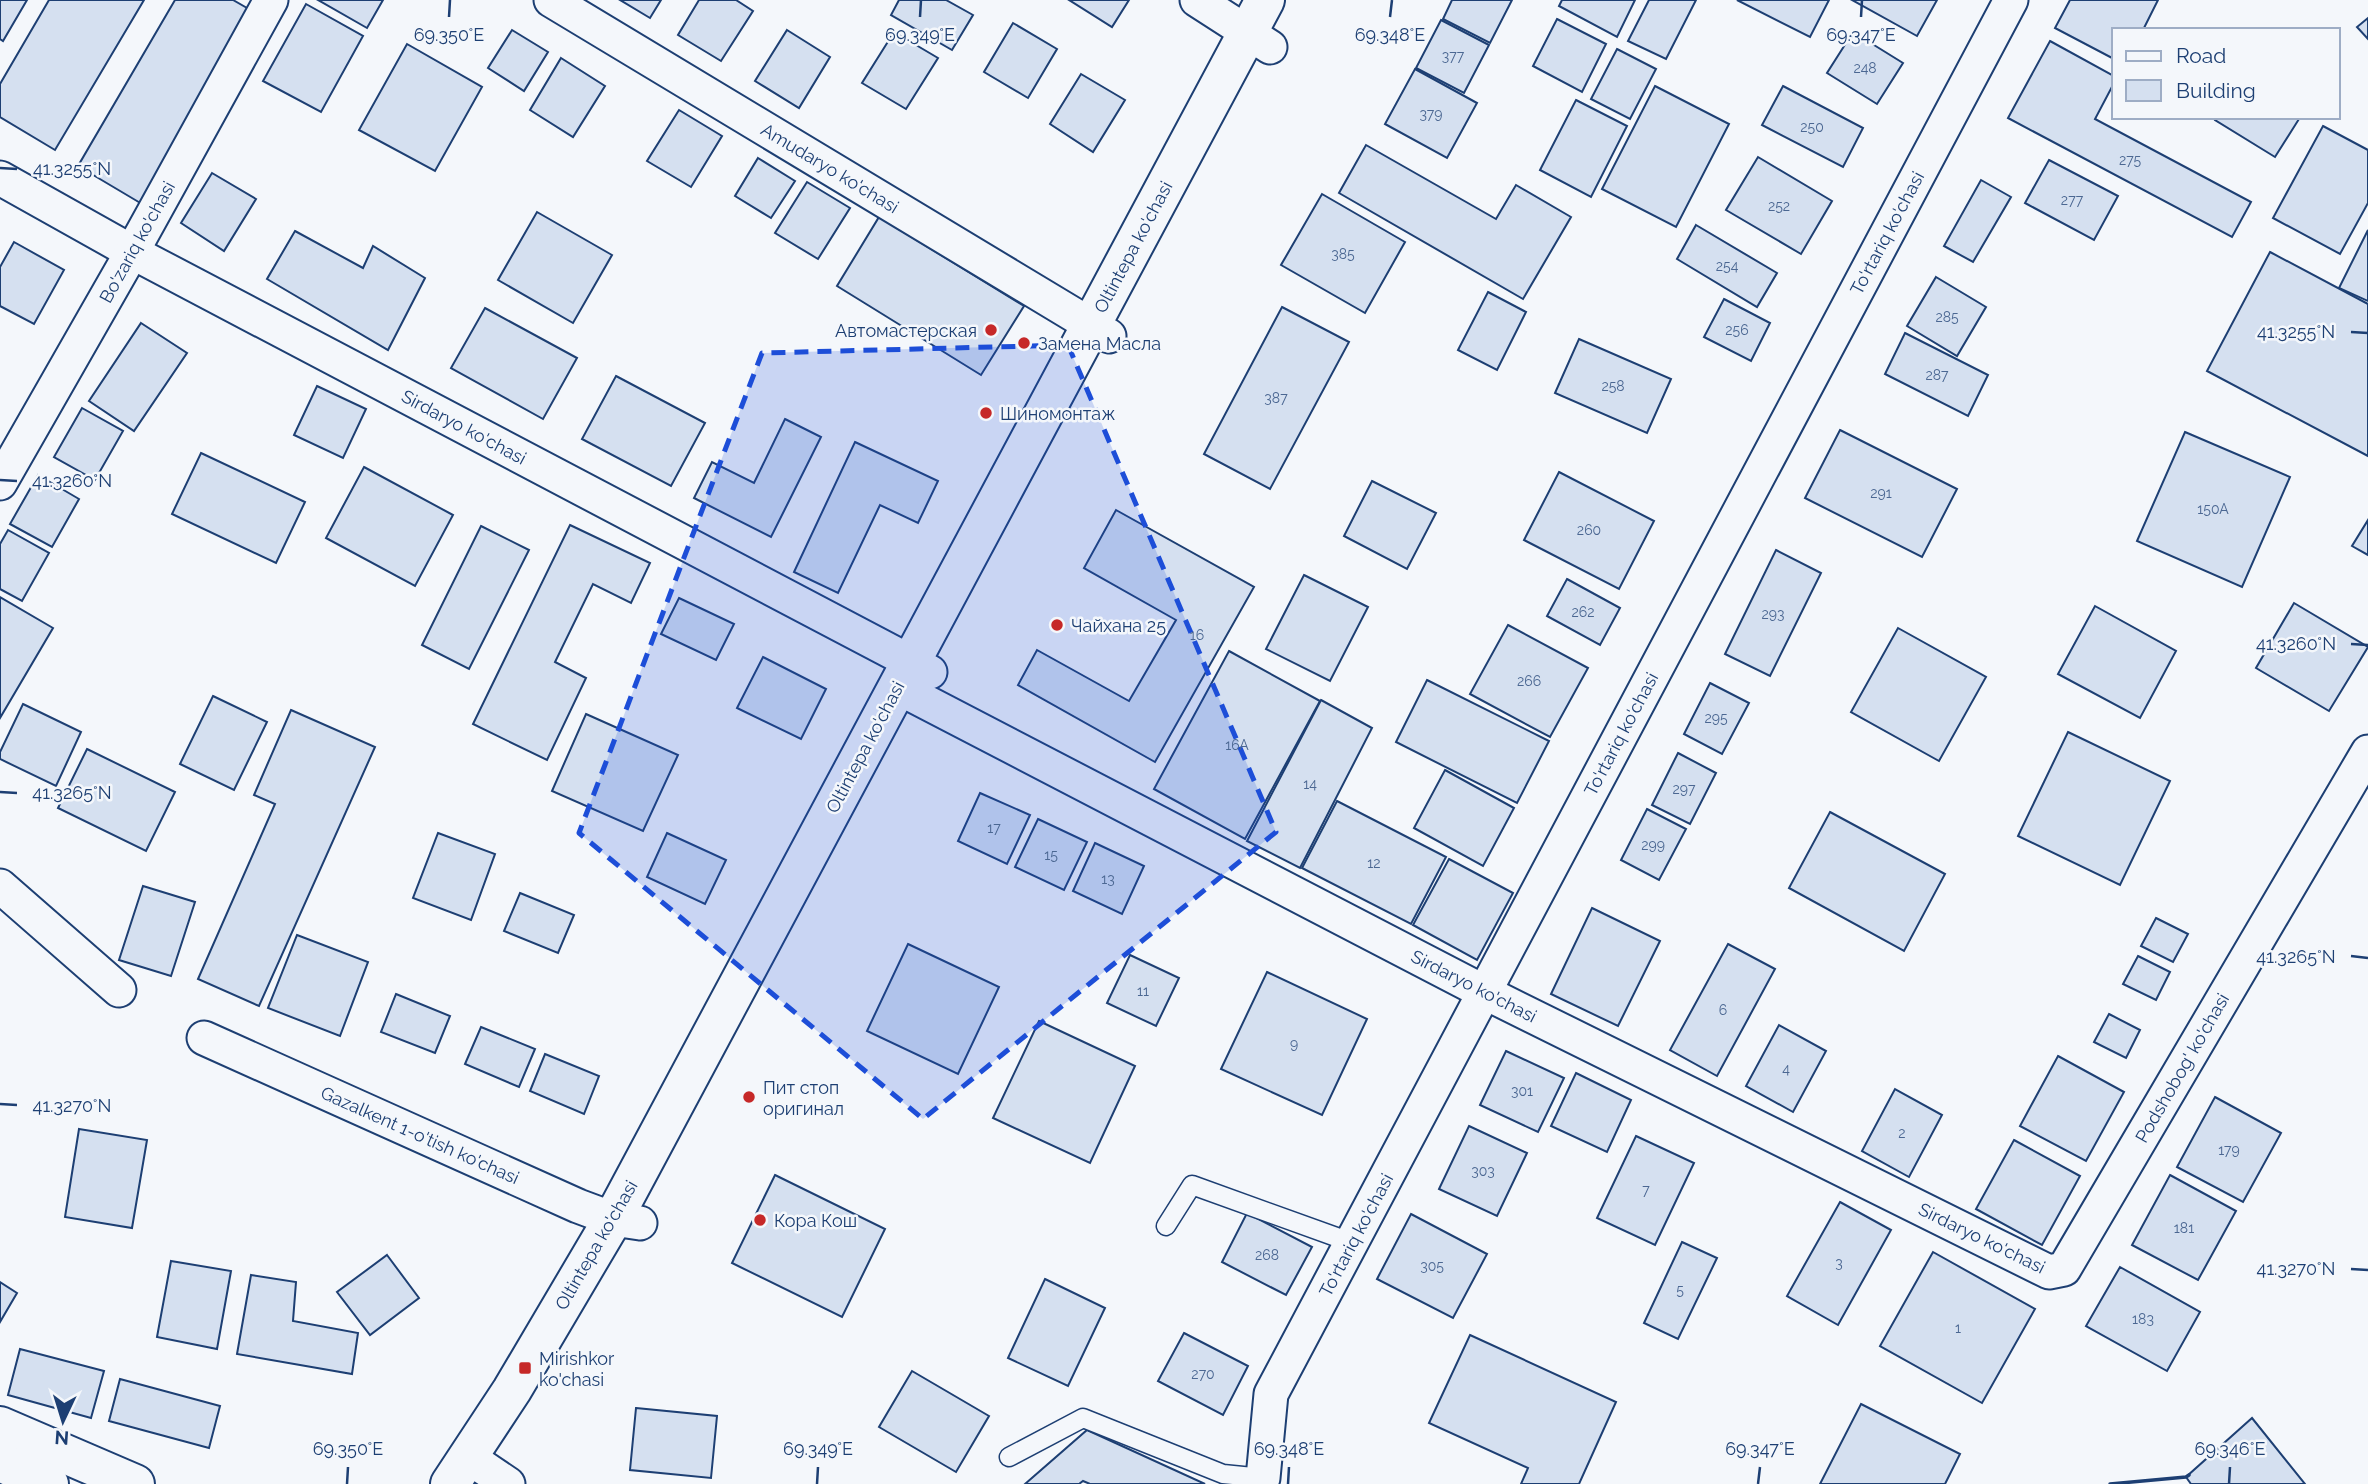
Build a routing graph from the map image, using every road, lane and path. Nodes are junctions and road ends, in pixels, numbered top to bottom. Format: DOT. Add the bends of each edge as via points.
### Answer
graph roads {
  1 [pos="271,0"];
  2 [pos="551,0"];
  3 [pos="1197,0"];
  4 [pos="1265,0"];
  5 [pos="1294,0"];
  6 [pos="2011,0"];
  7 [pos="1258,41"];
  8 [pos="0,178"];
  9 [pos="132,252"];
  10 [pos="1100,331"];
  11 [pos="0,483"];
  12 [pos="914,680"];
  13 [pos="2368,752"];
  14 [pos="0,886"];
  15 [pos="120,990"];
  16 [pos="1484,992"];
  17 [pos="204,1038"];
  18 [pos="627,1221"];
  19 [pos="1166,1226"];
  20 [pos="1353,1243"];
  21 [pos="2057,1272"];
  22 [pos="0,1426"];
  23 [pos="1009,1457"];
  24 [pos="0,1462"];
  25 [pos="479,1476"];
  26 [pos="1263,1478"];
  27 [pos="49,1484"];
  28 [pos="135,1484"];
  1 -- 9 [label="street, Bo'zariq ko'chasi"];
  2 -- 10 [label="street, Amudaryo ko'chasi"];
  3 -- 7 [label="street"];
  4 -- 7 [label="main road, Oltintepa ko'chasi"];
  5 -- 7 [label="main road, Oltintepa ko'chasi"];
  6 -- 16 [label="street, To'rtariq ko'chasi"];
  7 -- 10 [label="main road, Oltintepa ko'chasi"];
  8 -- 9 [label="street, Sirdaryo ko'chasi"];
  9 -- 11 [label="street, Bo'zariq ko'chasi"];
  9 -- 12 [label="street, Sirdaryo ko'chasi"];
  10 -- 12 [label="main road, Oltintepa ko'chasi"];
  12 -- 16 [label="street, Sirdaryo ko'chasi"];
  12 -- 18 [label="main road, Oltintepa ko'chasi"];
  13 -- 21 [label="street, Podshobog' ko'chasi" via="2064,1269"];
  14 -- 15 [label="street"];
  16 -- 20 [label="street, To'rtariq ko'chasi"];
  16 -- 21 [label="street, Sirdaryo ko'chasi" via="2049,1272"];
  17 -- 18 [label="street, Gazalkent 1-o'tish ko'chasi" via="578,1206"];
  18 -- 25 [label="main road, Oltintepa ko'chasi"];
  19 -- 20 [label="lane" via="1192,1185"];
  20 -- 26 [label="street, To'rtariq ko'chasi" via="1270,1394"];
  22 -- 28 [label="main road"];
  23 -- 26 [label="lane" via="1083,1419 1223,1474"];
  24 -- 27 [label="main road"];
}
